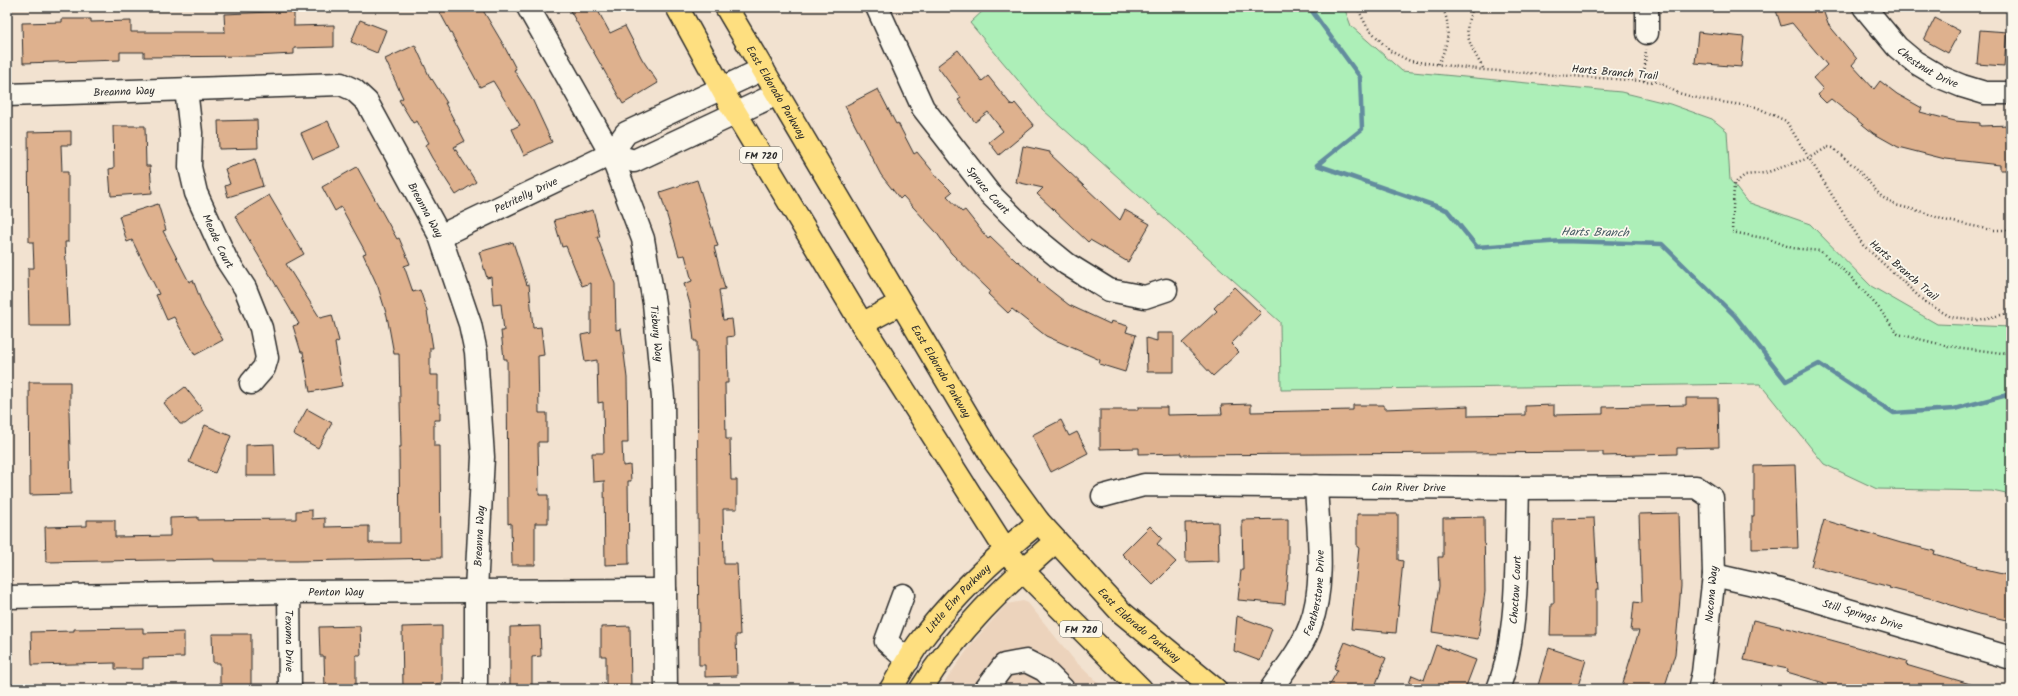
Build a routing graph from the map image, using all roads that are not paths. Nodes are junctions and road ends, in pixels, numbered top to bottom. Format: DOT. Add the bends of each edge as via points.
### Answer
graph roads {
  1 [pos="528,7"];
  2 [pos="677,7"];
  3 [pos="726,7"];
  4 [pos="877,7"];
  5 [pos="1647,7"];
  6 [pos="1864,7"];
  7 [pos="1647,33"];
  8 [pos="763,69"];
  9 [pos="722,88"];
  10 [pos="186,89"];
  11 [pos="2011,93"];
  12 [pos="777,94"];
  13 [pos="7,95"];
  14 [pos="736,113"];
  15 [pos="612,154"];
  16 [pos="440,236"];
  17 [pos="1166,290"];
  18 [pos="901,303"];
  19 [pos="862,324"];
  20 [pos="251,383"];
  21 [pos="1316,486"];
  22 [pos="1518,488"];
  23 [pos="1103,496"];
  24 [pos="1712,498"];
  25 [pos="1039,522"];
  26 [pos="1056,541"];
  27 [pos="1005,549"];
  28 [pos="1022,570"];
  29 [pos="1714,575"];
  30 [pos="476,590"];
  31 [pos="665,590"];
  32 [pos="289,592"];
  33 [pos="903,595"];
  34 [pos="7,597"];
  35 [pos="2011,658"];
  36 [pos="908,661"];
  37 [pos="290,689"];
  38 [pos="476,689"];
  39 [pos="666,689"];
  40 [pos="891,689"];
  41 [pos="921,689"];
  42 [pos="986,689"];
  43 [pos="1063,689"];
  44 [pos="1140,689"];
  45 [pos="1215,689"];
  46 [pos="1271,689"];
  47 [pos="1498,689"];
  48 [pos="1698,689"];
  1 -- 15 [label="street, Tisbury Way"];
  2 -- 9 [label="main road, FM 720"];
  3 -- 8 [label="main road, East Eldorado Parkway"];
  4 -- 17 [label="street, Spruce Court" via="923,108 988,193 1029,233 1067,264 1109,290 1145,297"];
  5 -- 7 [label="street"];
  6 -- 11 [label="street, Chestnut Drive" via="1897,47 1915,62 1940,77 1985,93"];
  8 -- 9 [label="street"];
  8 -- 12 [label="main road, East Eldorado Parkway"];
  9 -- 14 [label="main road, FM 720"];
  9 -- 15 [label="street" via="626,133"];
  10 -- 13 [label="street, Breanna Way"];
  10 -- 16 [label="street, Breanna Way" via="341,84 354,90 367,102"];
  10 -- 20 [label="street, Meade Court" via="191,133 190,167 196,193 226,259 245,288 260,328 267,358 264,368"];
  12 -- 14 [label="street"];
  12 -- 18 [label="main road, East Eldorado Parkway"];
  14 -- 15 [label="street" via="634,161"];
  14 -- 19 [label="main road, FM 720"];
  15 -- 16 [label="street, Petritelly Drive"];
  15 -- 31 [label="street, Tisbury Way" via="643,239 654,303 663,398"];
  16 -- 30 [label="street, Breanna Way" via="470,324 476,352 483,457"];
  18 -- 19 [label="main road"];
  18 -- 25 [label="main road, East Eldorado Parkway" via="992,457"];
  19 -- 27 [label="main road, FM 720"];
  21 -- 22 [label="street, Cain River Drive"];
  21 -- 23 [label="street, Cain River Drive" via="1144,485"];
  21 -- 46 [label="street, Featherstone Drive" via="1319,578 1317,602 1310,626 1297,653"];
  22 -- 24 [label="street, Cain River Drive" via="1696,487"];
  22 -- 47 [label="street, Choctaw Court" via="1514,612 1503,676"];
  24 -- 29 [label="street, Nocona Way"];
  25 -- 26 [label="main road, East Eldorado Parkway"];
  25 -- 27 [label="main road, Little Elm Parkway"];
  26 -- 28 [label="main road"];
  26 -- 45 [label="main road, East Eldorado Parkway" via="1121,612"];
  27 -- 28 [label="main road, FM 720"];
  27 -- 36 [label="main road, Little Elm Parkway" via="964,590 918,645"];
  28 -- 41 [label="main road" via="987,603 936,665"];
  28 -- 44 [label="main road, FM 720"];
  29 -- 35 [label="street, Still Springs Drive" via="1780,590"];
  29 -- 48 [label="street, Nocona Way" via="1703,673"];
  30 -- 31 [label="street, Penton Way"];
  30 -- 32 [label="street, Penton Way"];
  30 -- 38 [label="street, Breanna Way"];
  31 -- 39 [label="street, Tisbury Way"];
  32 -- 34 [label="street, Penton Way"];
  32 -- 37 [label="street, Texoma Drive"];
  33 -- 36 [label="street" via="886,641"];
  36 -- 40 [label="main road, Little Elm Parkway"];
  42 -- 43 [label="street" via="1004,665 1026,662 1044,670"];
}
